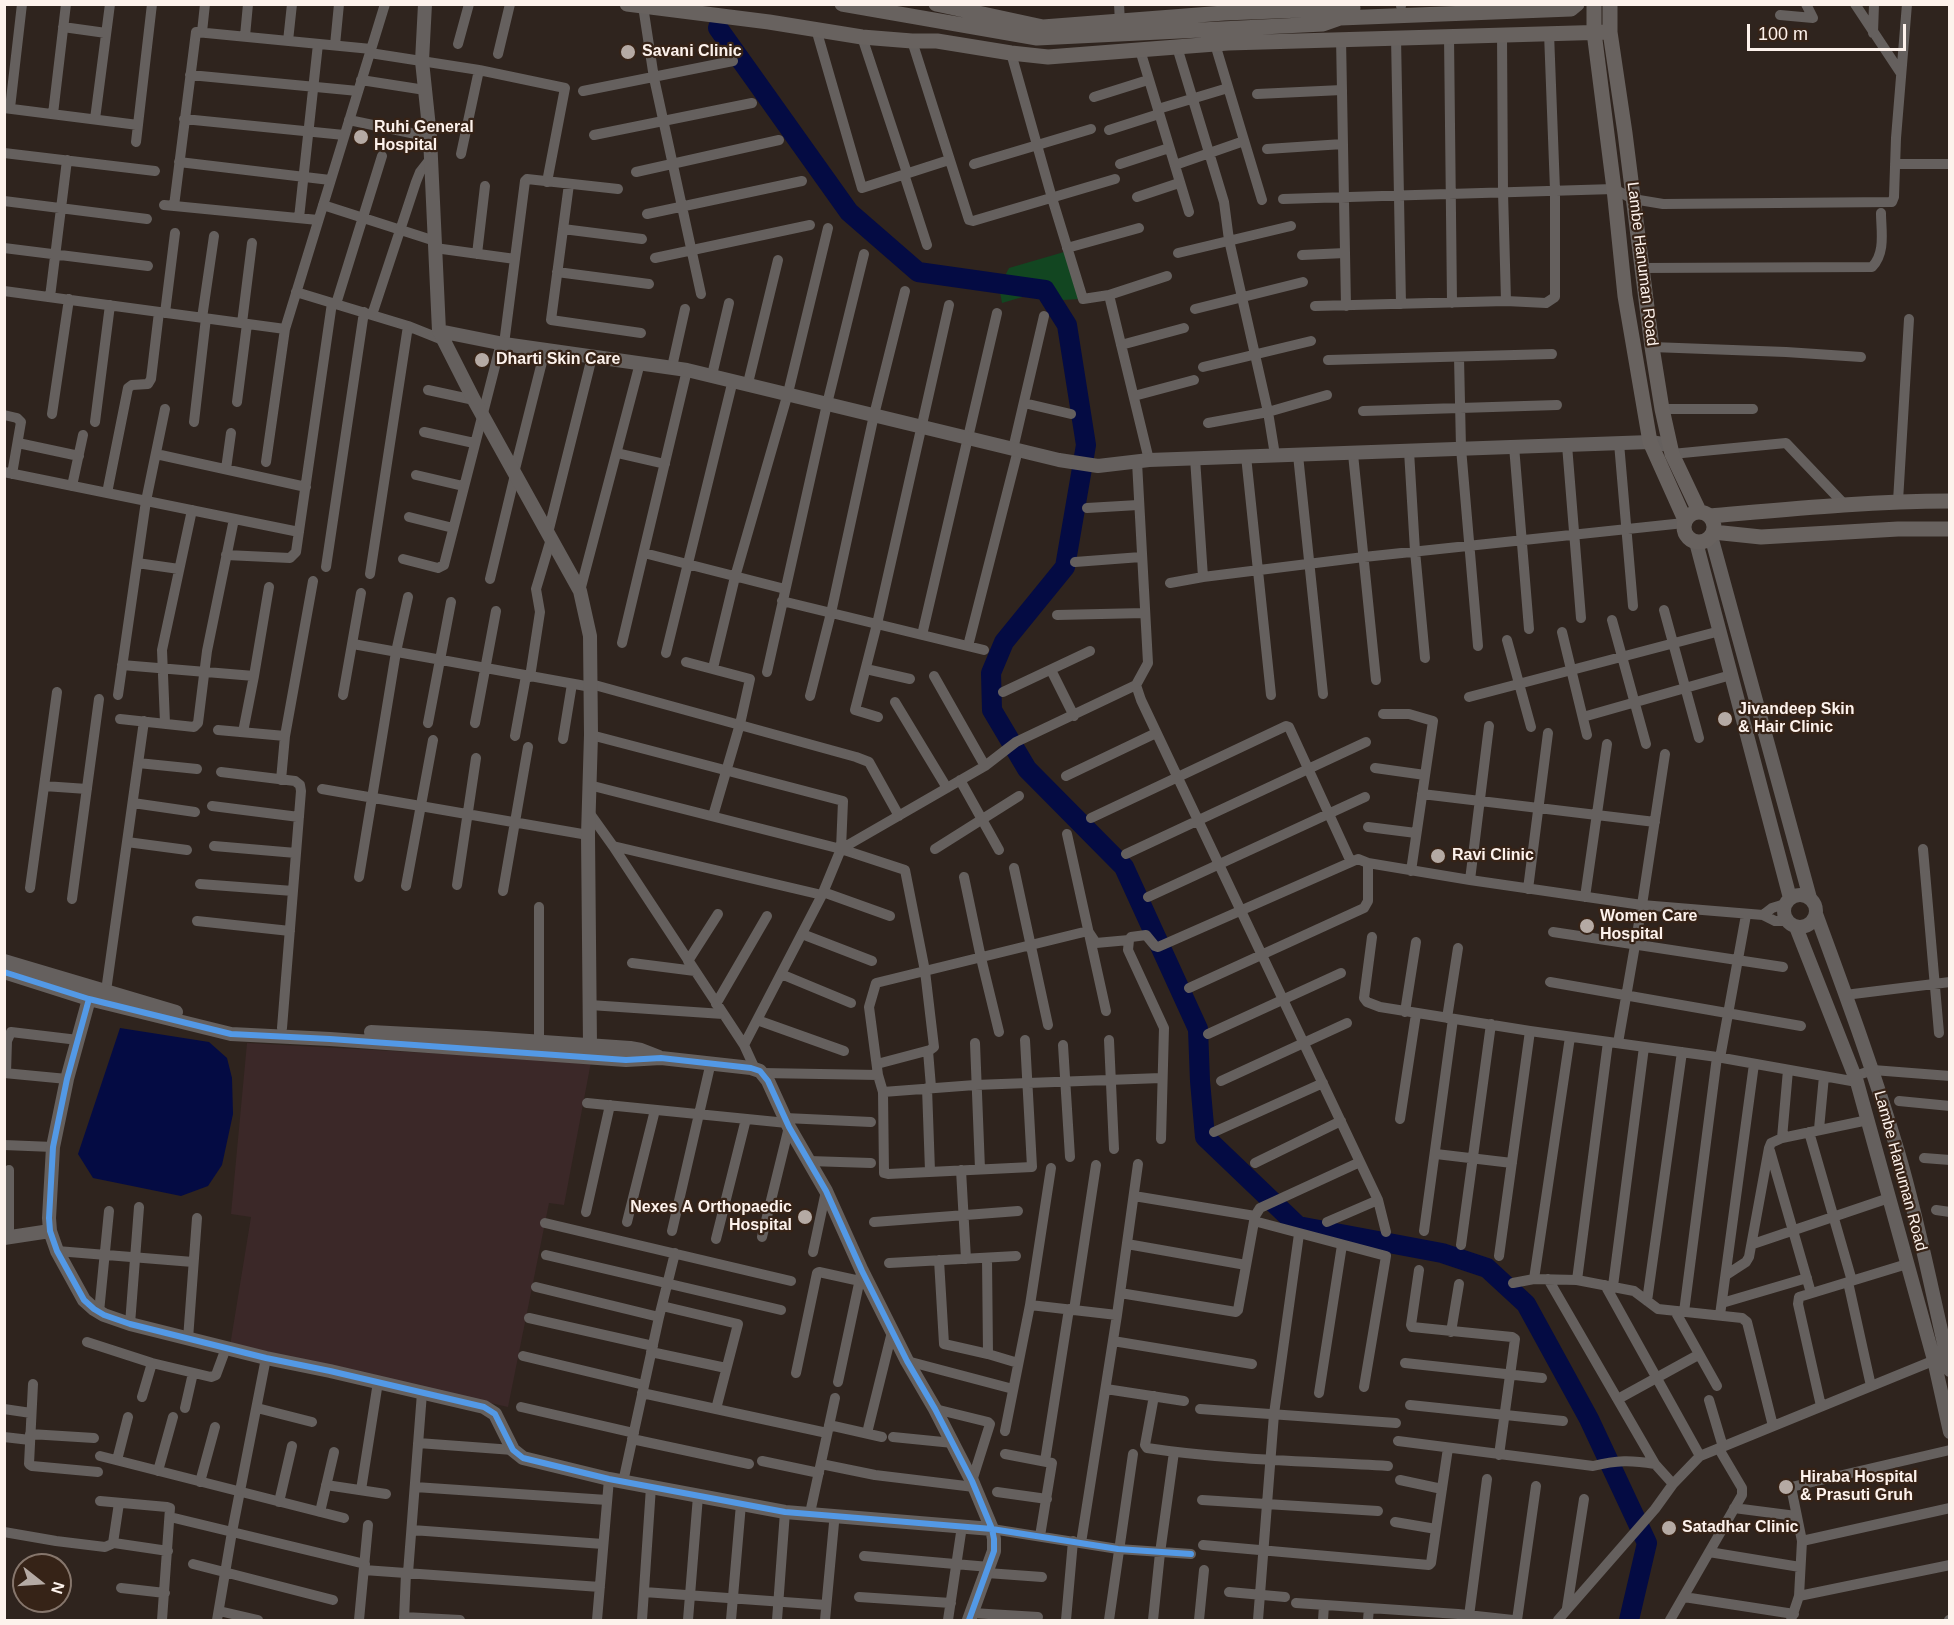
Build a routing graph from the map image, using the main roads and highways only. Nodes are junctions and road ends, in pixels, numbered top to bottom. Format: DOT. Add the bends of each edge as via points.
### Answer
graph roads {
  1 [pos="842,4"];
  2 [pos="1452,4"];
  3 [pos="1577,4"];
  4 [pos="1594,4"];
  5 [pos="1610,4"];
  6 [pos="635,5"];
  7 [pos="939,5"];
  8 [pos="1401,5"];
  9 [pos="1346,6"];
  10 [pos="940,22"];
  11 [pos="1323,24"];
  12 [pos="1590,32"];
  13 [pos="1610,32"];
  14 [pos="937,41"];
  15 [pos="1950,501"];
  16 [pos="1704,514"];
  17 [pos="1684,521"];
  18 [pos="1950,529"];
  19 [pos="1712,534"];
  1 -- 10 [label="main road"];
  2 -- 8 [label="main road"];
  3 -- 11 [label="main road" via="1571,9 1340,18"];
  4 -- 12 [label="main road, Lambe Hanuman Road"];
  5 -- 13 [label="main road, Lambe Hanuman Road"];
  6 -- 14 [label="main road" via="862,37"];
  7 -- 9 [label="main road" via="1044,27"];
  7 -- 10 [label="main road"];
  8 -- 9 [label="main road"];
  10 -- 11 [label="main road" via="1047,38"];
  10 -- 14 [label="main road"];
  11 -- 12 [label="main road" via="1340,29 1569,23"];
  12 -- 13 [label="main road"];
  12 -- 14 [label="main road" via="1341,38 1048,57"];
  12 -- 17 [label="main road, Lambe Hanuman Road" via="1614,189 1625,296 1650,442"];
  13 -- 16 [label="main road, Lambe Hanuman Road" via="1662,409 1671,450"];
  15 -- 16 [label="main road"];
  16 -- 17 [label="main road" via="1691,514"];
  16 -- 19 [label="main road" via="1714,524"];
  17 -- 19 [label="main road" via="1686,535 1696,542"];
  18 -- 19 [label="main road" via="1761,537"];
}
